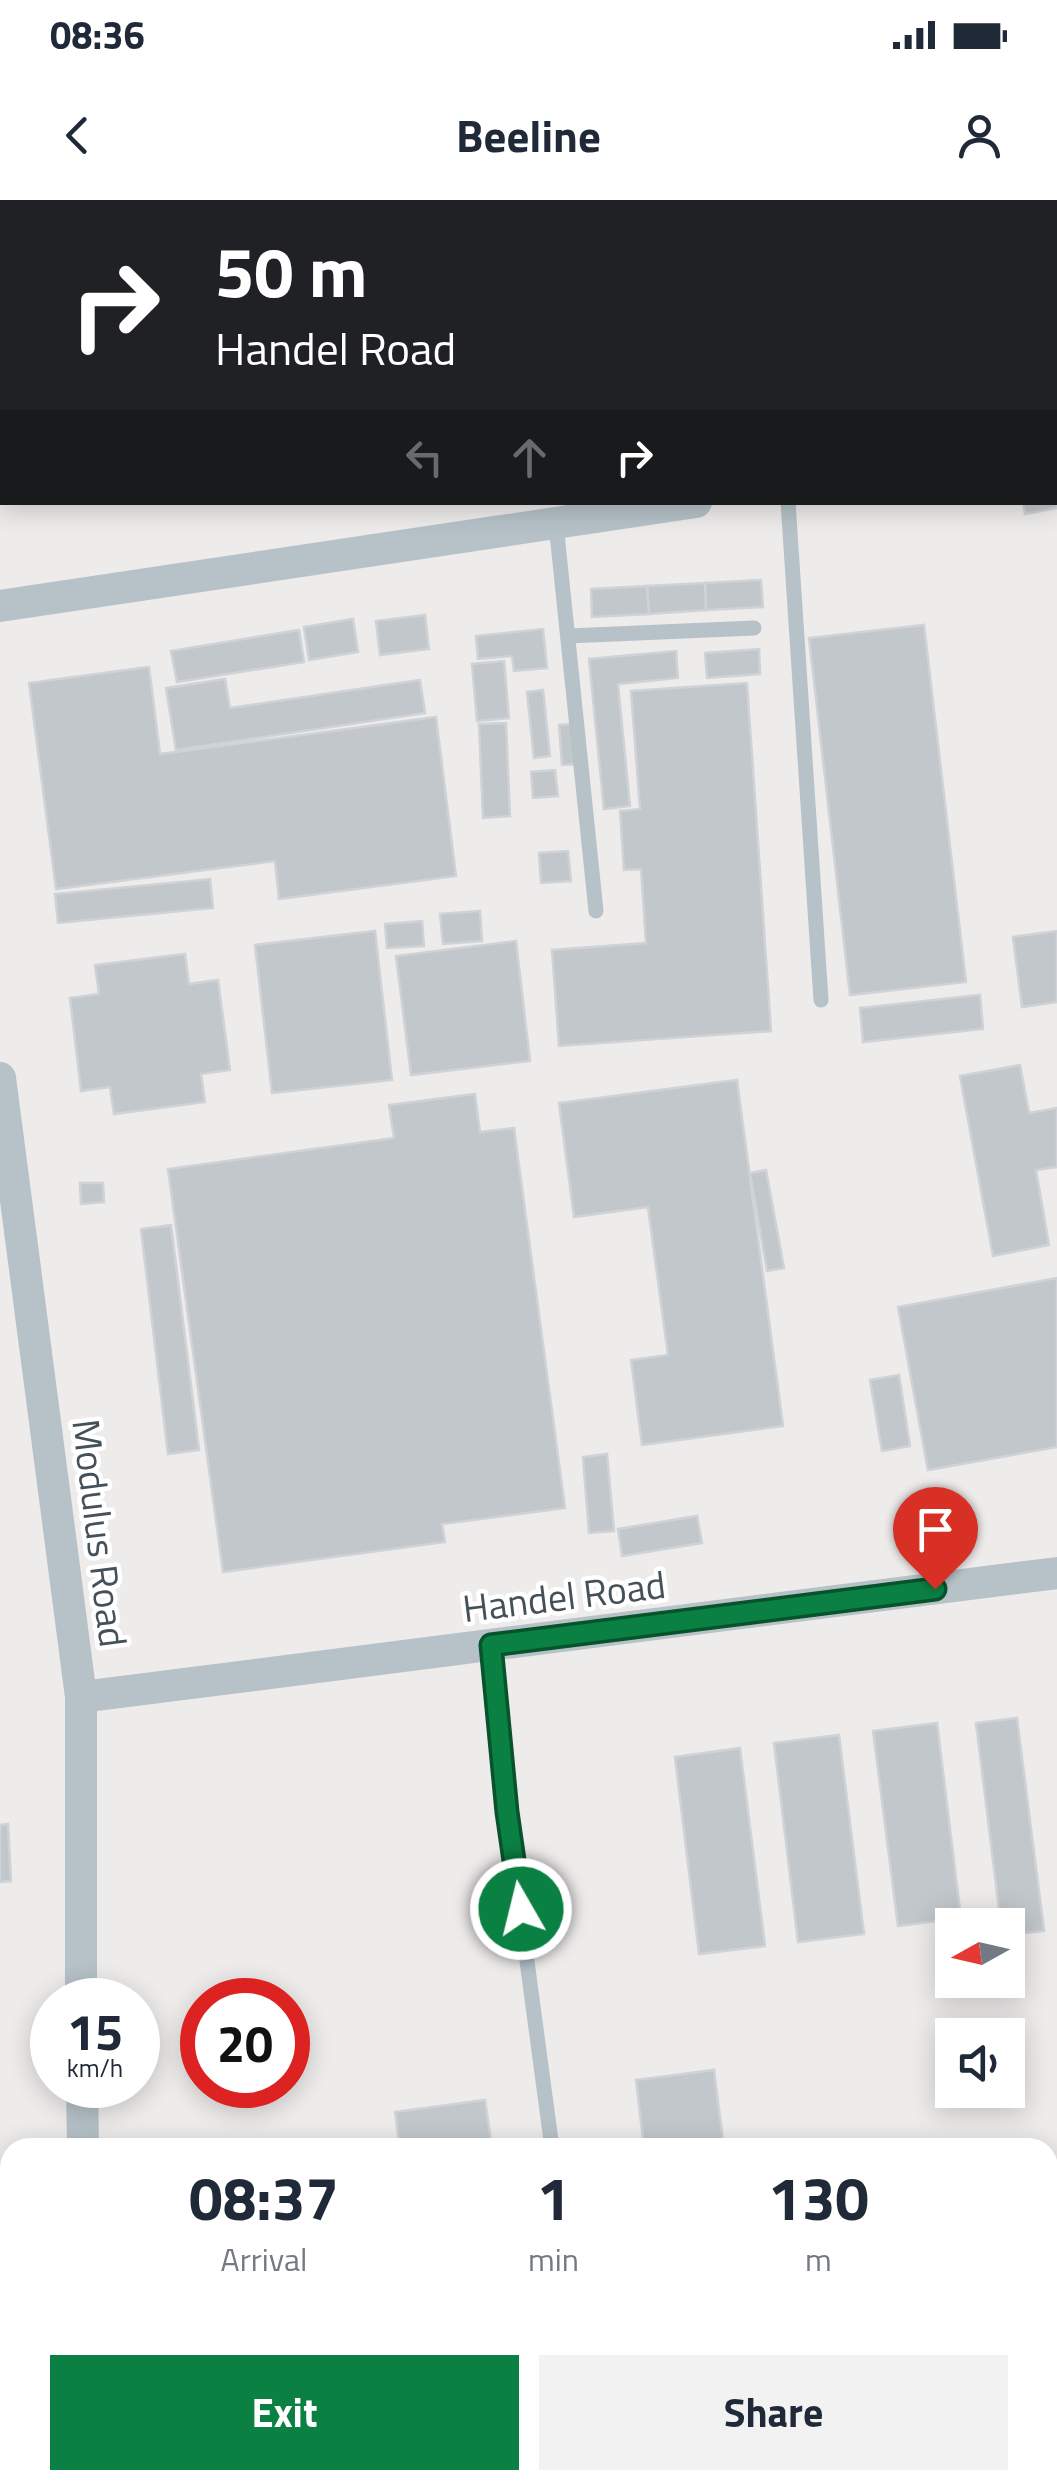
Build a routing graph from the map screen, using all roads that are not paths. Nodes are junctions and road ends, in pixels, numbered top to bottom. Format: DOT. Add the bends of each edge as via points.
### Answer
graph roads {
  1 [pos="677,505"];
  2 [pos="788,505"];
  3 [pos="556,524"];
  4 [pos="0,606"];
  5 [pos="754,628"];
  6 [pos="568,636"];
  7 [pos="596,910"];
  8 [pos="821,1000"];
  9 [pos="0,1078"];
  10 [pos="1057,1574"];
  11 [pos="491,1645"];
  12 [pos="81,1697"];
  13 [pos="81,1978"];
  14 [pos="83,2108"];
  15 [pos="84,2138"];
  16 [pos="551,2138"];
  1 -- 3 [label="street"];
  2 -- 8 [label="lane"];
  3 -- 4 [label="street"];
  3 -- 6 [label="lane"];
  5 -- 6 [label="lane"];
  6 -- 7 [label="lane"];
  9 -- 12 [label="street, Modulus Road"];
  10 -- 11 [label="street, Handel Road"];
  11 -- 12 [label="street, Handel Road"];
  11 -- 16 [label="lane"];
  12 -- 13 [label="street, Modulus Road"];
  14 -- 15 [label="street"];
}
